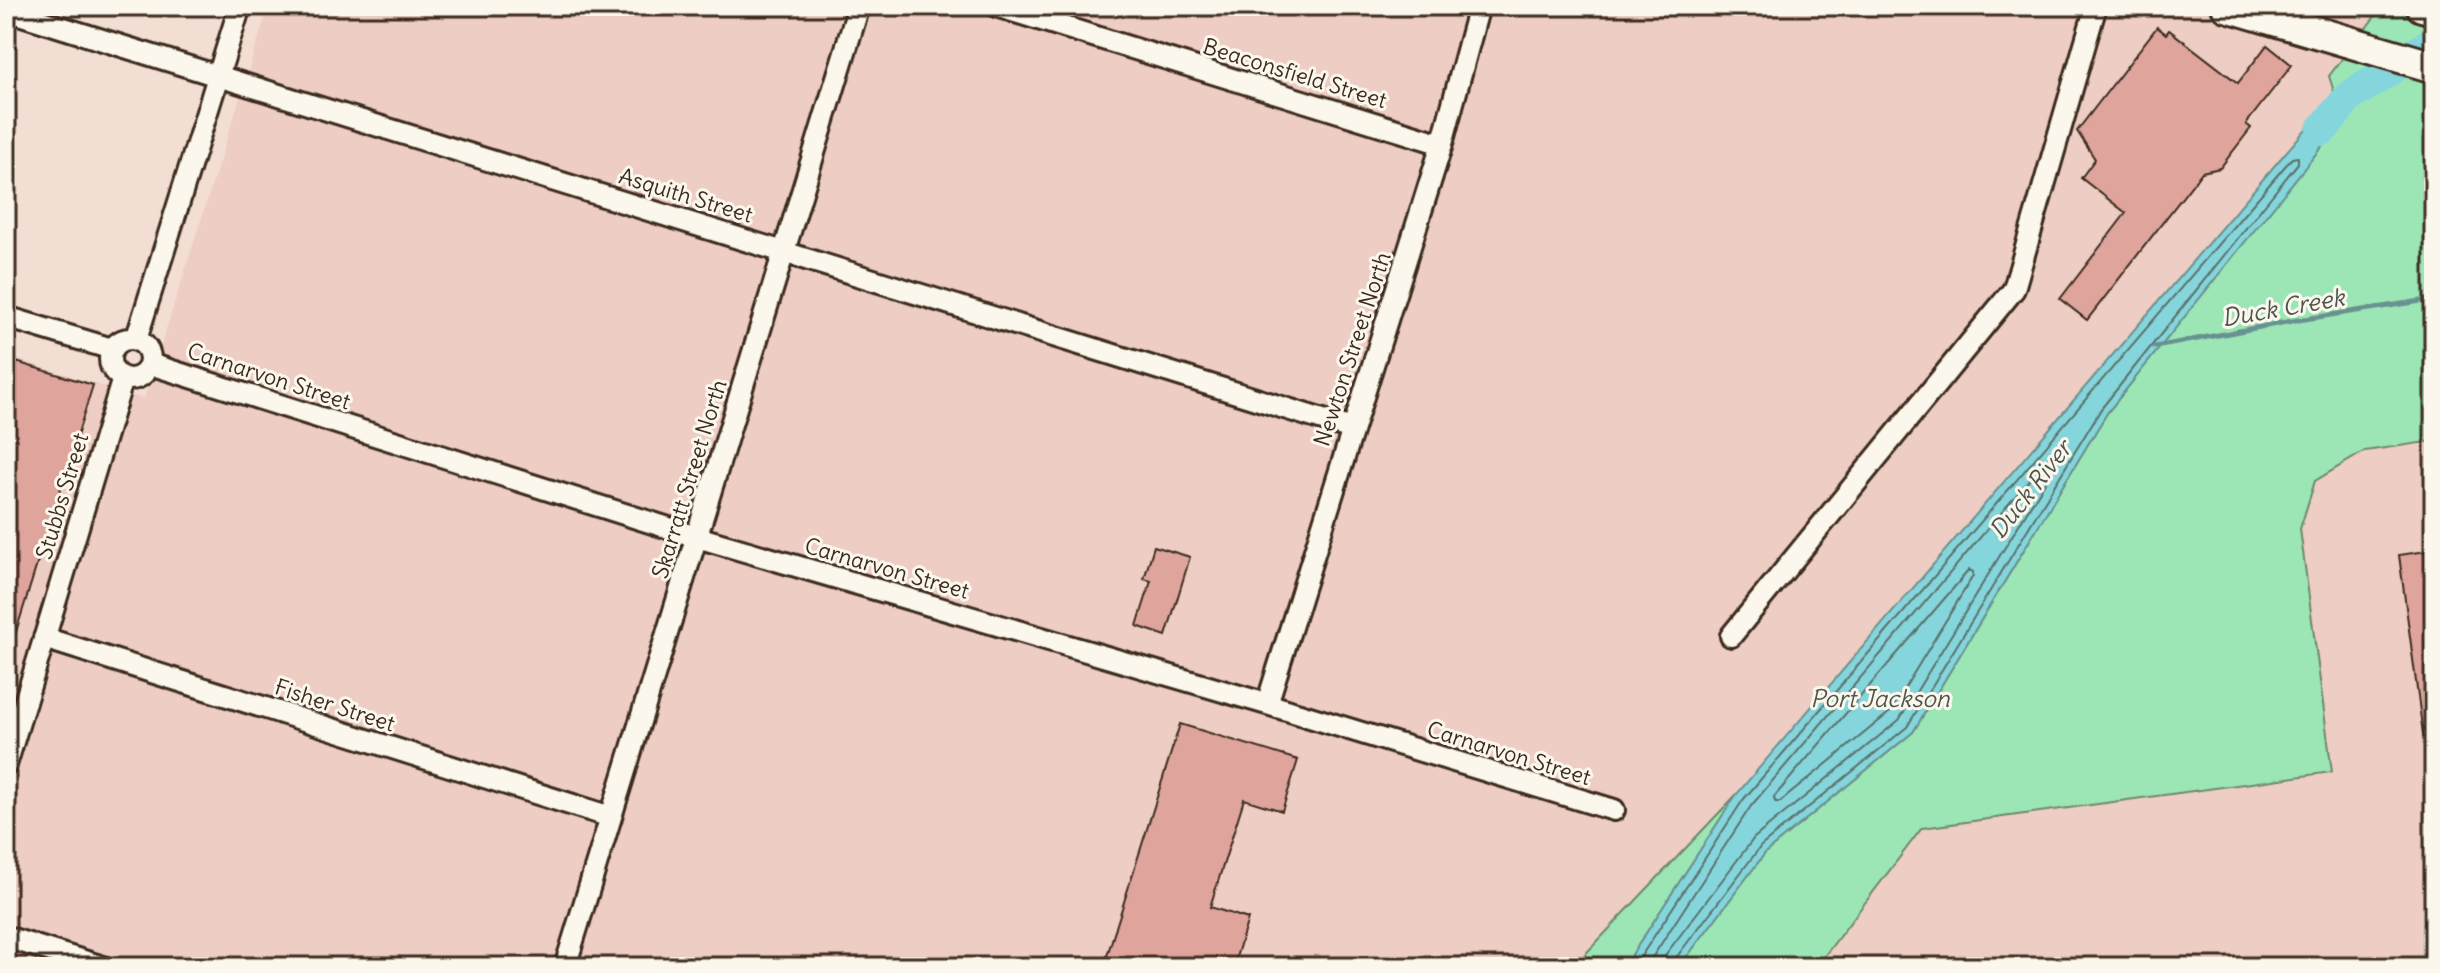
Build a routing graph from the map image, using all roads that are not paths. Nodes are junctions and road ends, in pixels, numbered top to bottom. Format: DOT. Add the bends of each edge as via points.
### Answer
graph roads {
  1 [pos="240,6"];
  2 [pos="859,6"];
  3 [pos="996,6"];
  4 [pos="1479,6"];
  5 [pos="2096,6"];
  6 [pos="2227,6"];
  7 [pos="2422,6"];
  8 [pos="2434,9"];
  9 [pos="6,10"];
  10 [pos="2434,67"];
  11 [pos="219,77"];
  12 [pos="1442,144"];
  13 [pos="785,251"];
  14 [pos="6,317"];
  15 [pos="136,340"];
  16 [pos="112,349"];
  17 [pos="150,364"];
  18 [pos="123,378"];
  19 [pos="1352,429"];
  20 [pos="697,537"];
  21 [pos="1731,636"];
  22 [pos="44,638"];
  23 [pos="1267,704"];
  24 [pos="6,765"];
  25 [pos="1614,810"];
  26 [pos="611,817"];
  27 [pos="6,937"];
  28 [pos="103,967"];
  29 [pos="565,967"];
  1 -- 11 [label="street"];
  2 -- 13 [label="street, Skarratt Street North"];
  3 -- 12 [label="street, Beaconsfield Street"];
  4 -- 12 [label="street, Newton Street North"];
  5 -- 21 [label="street" via="2014,289"];
  6 -- 10 [label="highway"];
  7 -- 8 [label="highway"];
  9 -- 11 [label="street, Asquith Street"];
  11 -- 13 [label="street, Asquith Street"];
  11 -- 15 [label="street"];
  12 -- 19 [label="street, Newton Street North"];
  13 -- 19 [label="street, Asquith Street"];
  13 -- 20 [label="street, Skarratt Street North"];
  14 -- 16 [label="street"];
  15 -- 16 [label="street" via="122,340"];
  15 -- 17 [label="street" via="146,346"];
  16 -- 18 [label="street" via="110,363"];
  17 -- 18 [label="street" via="142,375"];
  17 -- 20 [label="street, Carnarvon Street"];
  18 -- 22 [label="street, Stubbs Street"];
  19 -- 23 [label="street, Newton Street North"];
  20 -- 23 [label="street, Carnarvon Street"];
  20 -- 26 [label="street, Skarratt Street North"];
  22 -- 24 [label="street, Stubbs Street"];
  22 -- 26 [label="street, Fisher Street"];
  23 -- 25 [label="street, Carnarvon Street"];
  26 -- 29 [label="street, Skarratt Street North"];
  27 -- 28 [label="street"];
}
